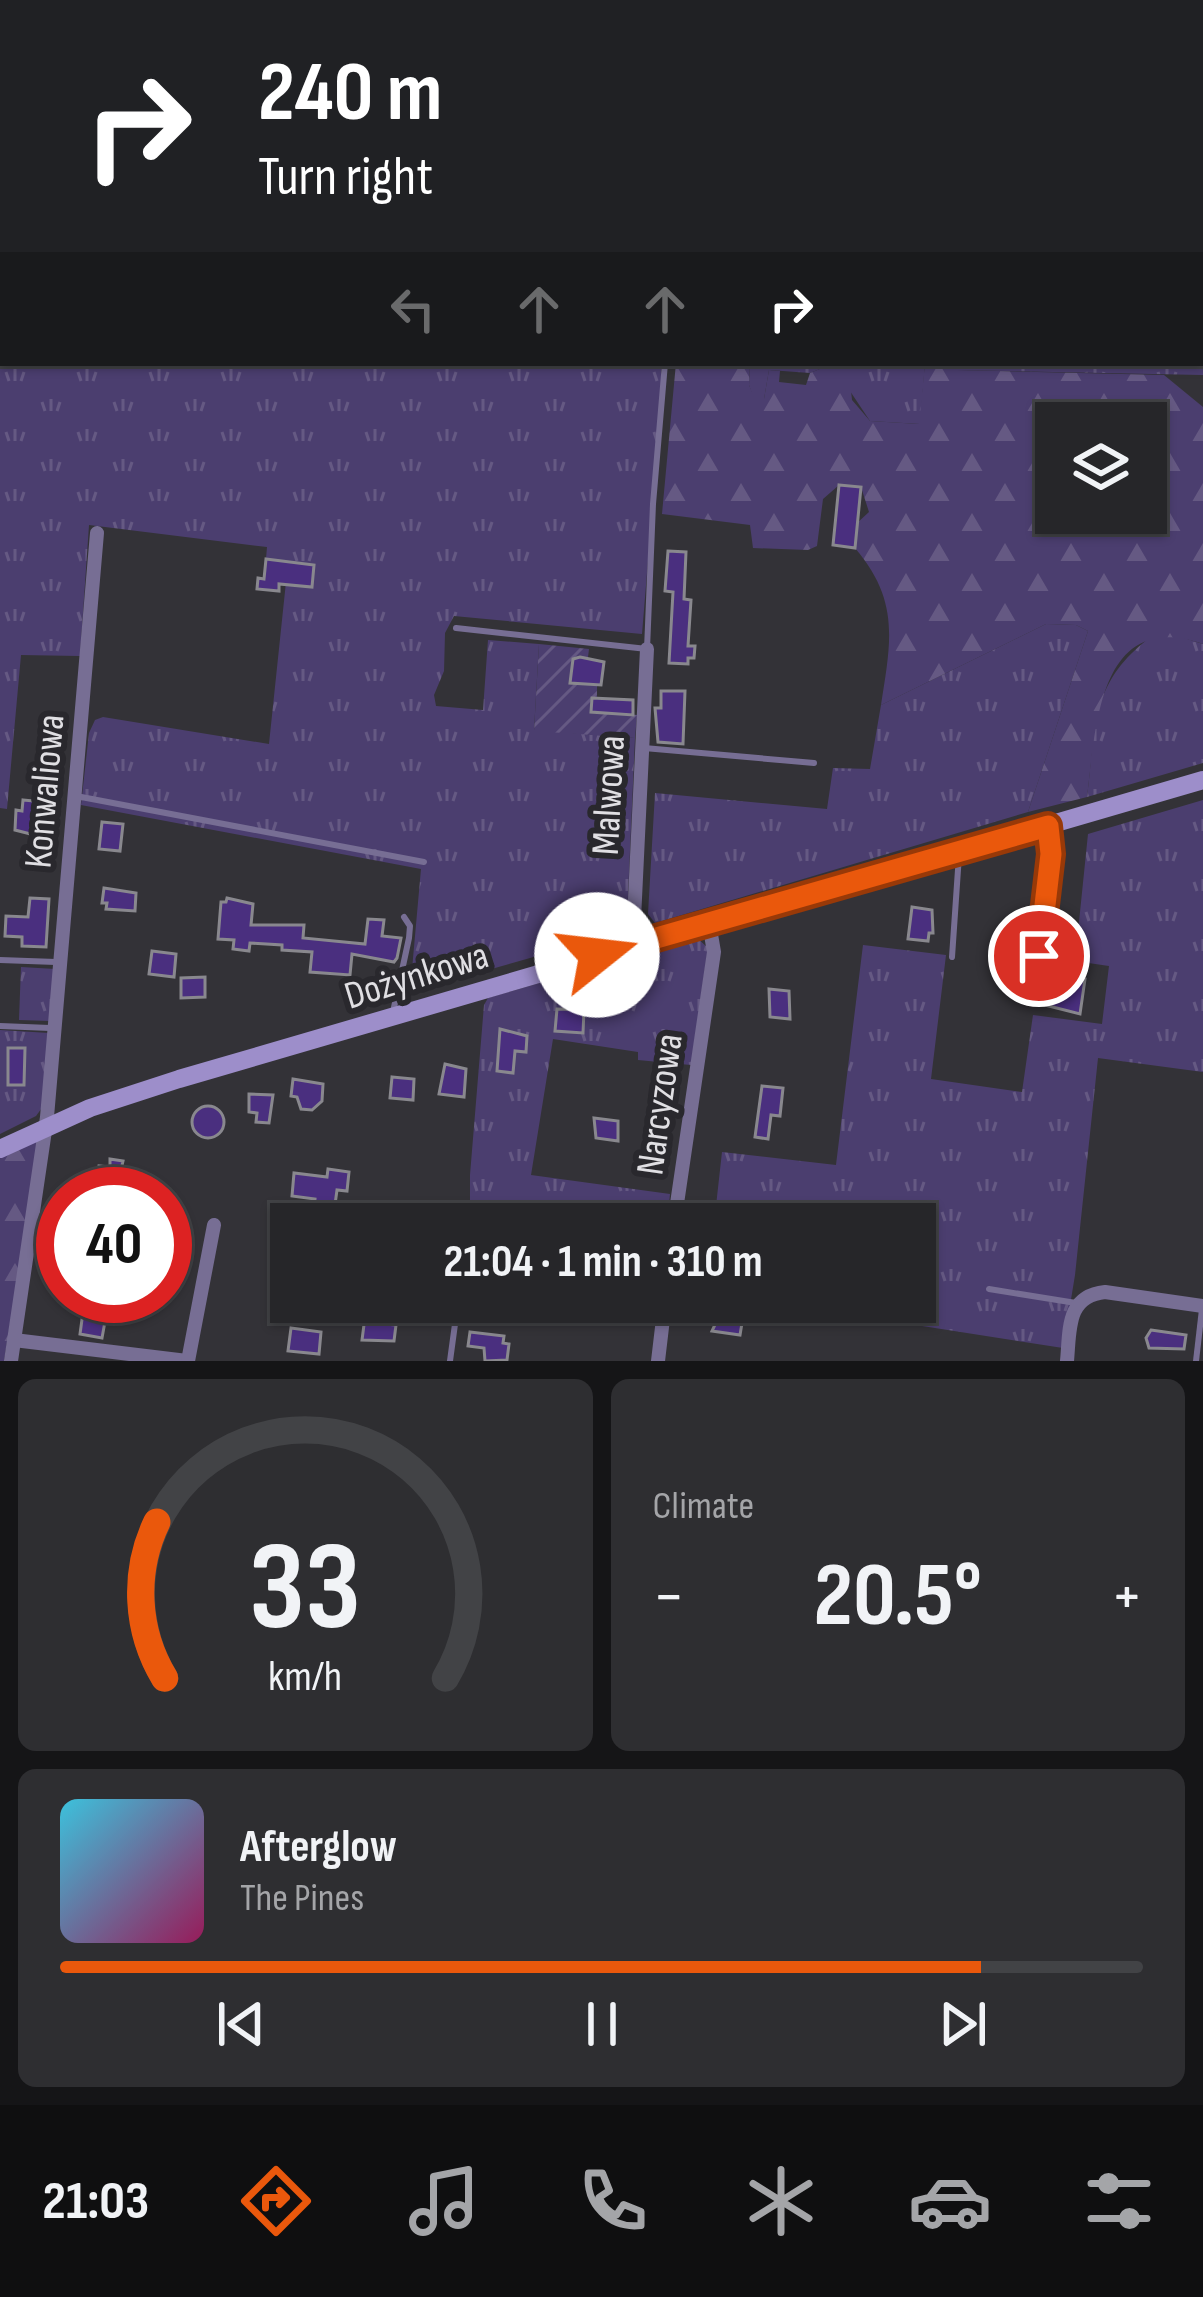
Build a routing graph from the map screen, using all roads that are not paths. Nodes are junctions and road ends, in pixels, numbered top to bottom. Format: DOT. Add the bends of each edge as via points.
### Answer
graph roads {
  1 [pos="664,366"];
  2 [pos="97,533"];
  3 [pos="457,628"];
  4 [pos="646,649"];
  5 [pos="642,748"];
  6 [pos="814,763"];
  7 [pos="1203,780"];
  8 [pos="76,796"];
  9 [pos="1048,826"];
  10 [pos="958,852"];
  11 [pos="424,862"];
  12 [pos="404,917"];
  13 [pos="709,923"];
  14 [pos="637,944"];
  15 [pos="1039,956"];
  16 [pos="952,957"];
  17 [pos="0,960"];
  18 [pos="61,962"];
  19 [pos="394,1015"];
  20 [pos="0,1026"];
  21 [pos="54,1028"];
  22 [pos="44,1126"];
  23 [pos="0,1149"];
  24 [pos="677,1203"];
  25 [pos="214,1225"];
  26 [pos="989,1289"];
  27 [pos="1076,1303"];
  28 [pos="1203,1306"];
  29 [pos="455,1323"];
  30 [pos="663,1323"];
  31 [pos="14,1340"];
  32 [pos="96,1356"];
  33 [pos="11,1361"];
  34 [pos="188,1361"];
  35 [pos="450,1361"];
  36 [pos="658,1361"];
  37 [pos="1066,1361"];
  38 [pos="1196,1361"];
  1 -- 4 [label="lane"];
  2 -- 8 [label="street, Konwaliowa"];
  3 -- 4 [label="lane"];
  4 -- 5 [label="street, Malwowa"];
  5 -- 6 [label="lane"];
  5 -- 14 [label="street, Malwowa"];
  7 -- 9 [label="street, Dożynkowa"];
  8 -- 11 [label="lane"];
  8 -- 18 [label="street, Konwaliowa"];
  9 -- 10 [label="street, Dożynkowa"];
  9 -- 15 [label="lane"];
  10 -- 13 [label="street, Dożynkowa"];
  10 -- 16 [label="lane"];
  12 -- 19 [label="lane" via="410,938"];
  13 -- 14 [label="street, Dożynkowa"];
  13 -- 24 [label="street, Narcyzowa" via="713,952"];
  14 -- 19 [label="street, Dożynkowa"];
  17 -- 18 [label="lane"];
  18 -- 21 [label="street, Konwaliowa"];
  19 -- 22 [label="street, Dożynkowa"];
  20 -- 21 [label="lane"];
  21 -- 22 [label="street, Konwaliowa"];
  22 -- 23 [label="street, Dożynkowa"];
  22 -- 31 [label="street, Konwaliowa"];
  25 -- 34 [label="street"];
  26 -- 27 [label="lane"];
  27 -- 28 [label="street" via="1105,1292"];
  27 -- 37 [label="street"];
  28 -- 38 [label="lane"];
  29 -- 35 [label="lane"];
  30 -- 36 [label="street"];
  31 -- 32 [label="street"];
  31 -- 33 [label="street, Konwaliowa"];
  32 -- 34 [label="street"];
}
